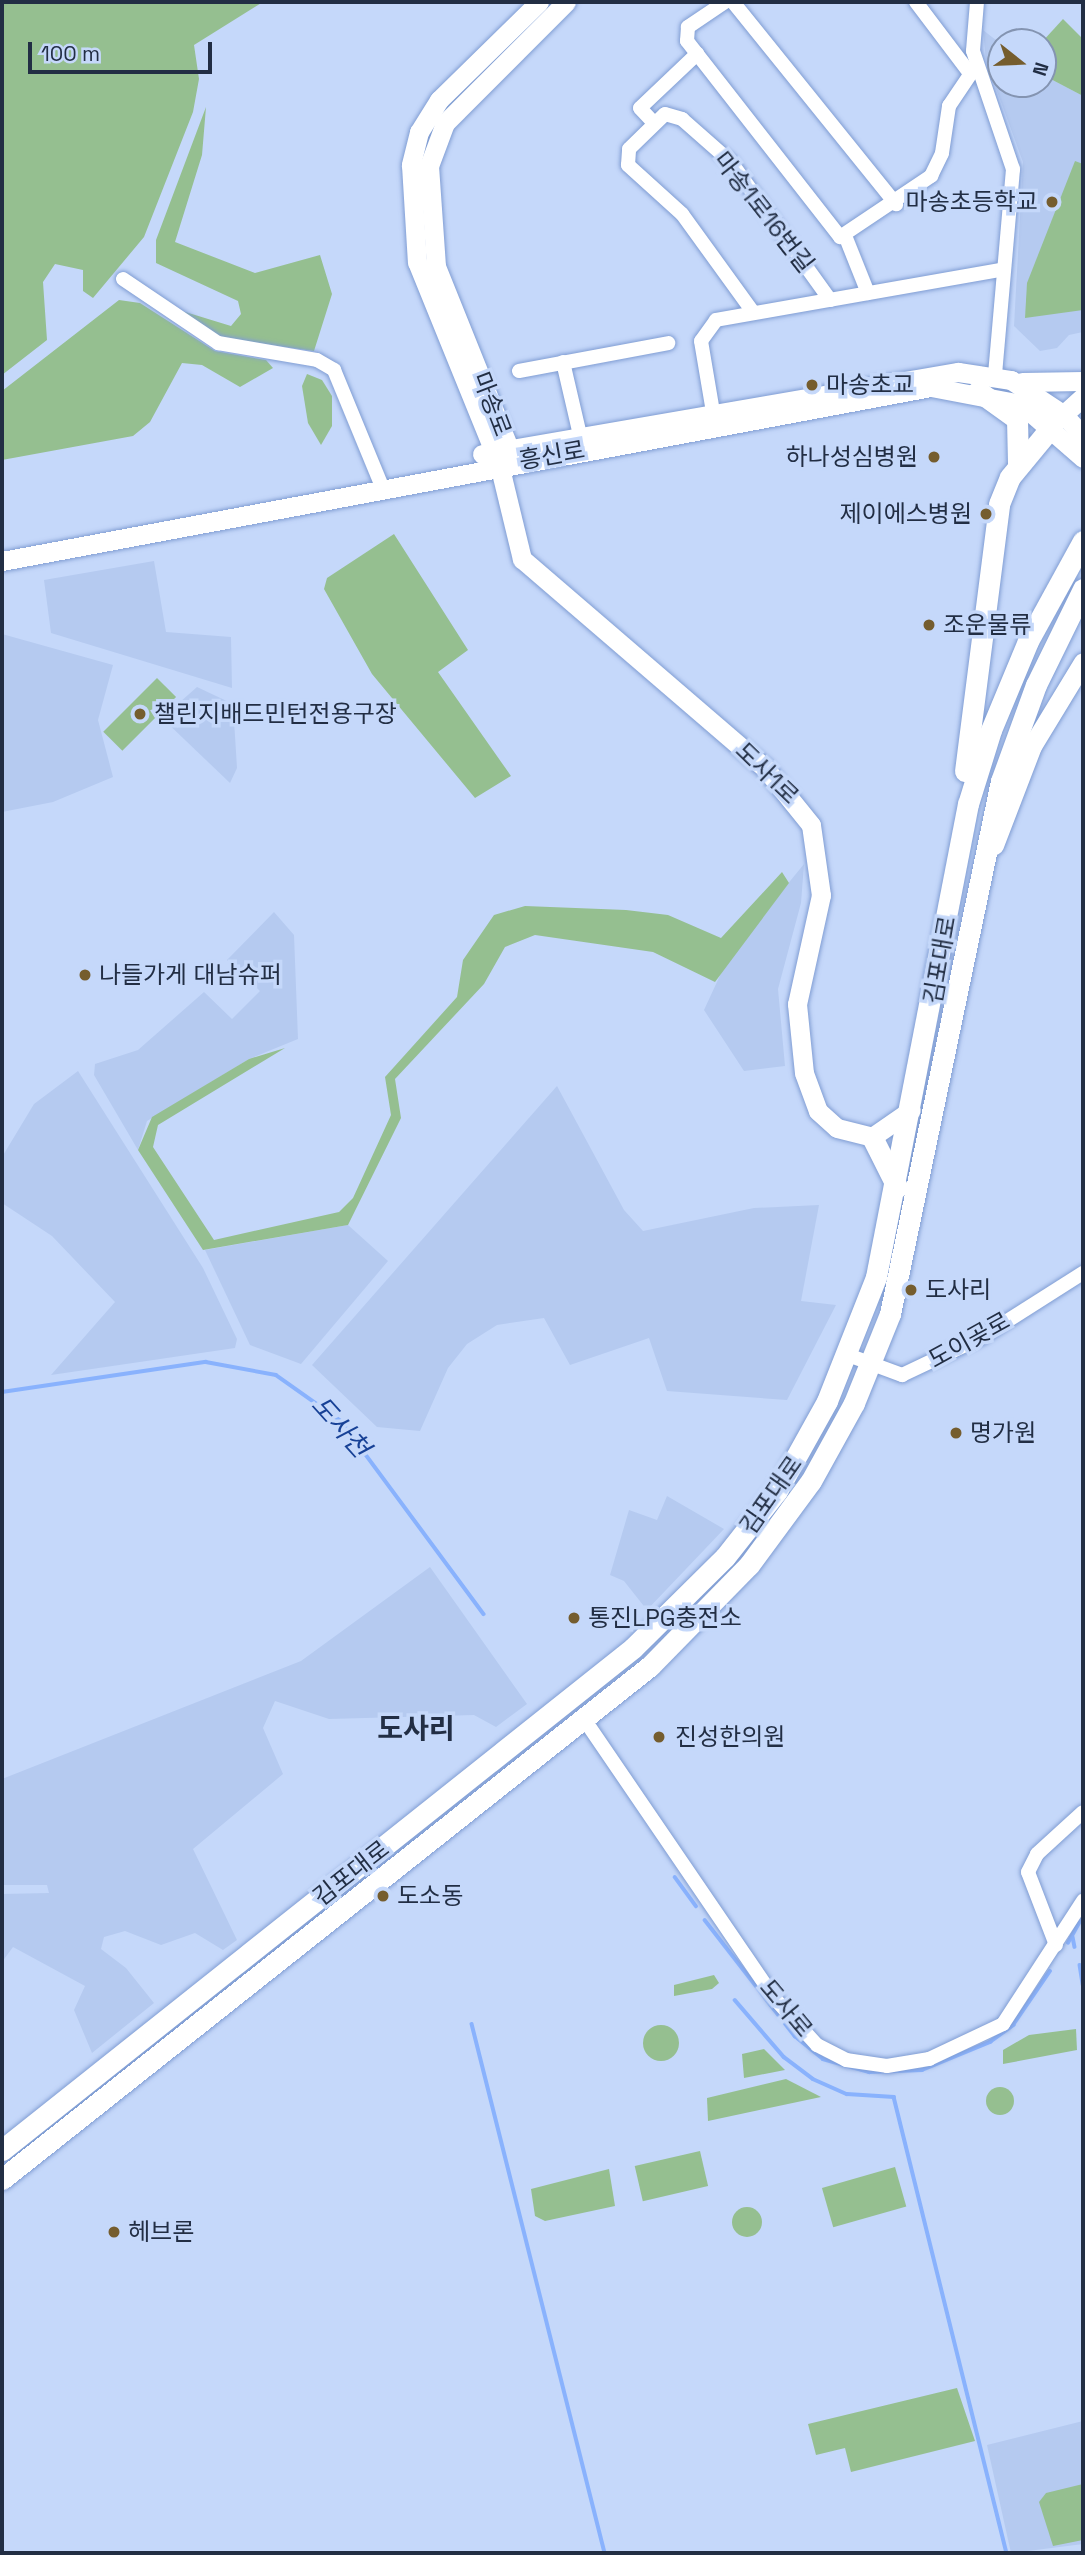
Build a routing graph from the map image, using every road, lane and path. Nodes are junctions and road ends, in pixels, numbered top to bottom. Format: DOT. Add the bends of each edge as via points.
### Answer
graph roads {
  1 [pos="539,2"];
  2 [pos="566,2"];
  3 [pos="725,2"];
  4 [pos="733,2"];
  5 [pos="916,2"];
  6 [pos="977,2"];
  7 [pos="697,54"];
  8 [pos="973,69"];
  9 [pos="653,122"];
  10 [pos="895,204"];
  11 [pos="846,238"];
  12 [pos="1004,269"];
  13 [pos="123,279"];
  14 [pos="868,293"];
  15 [pos="830,300"];
  16 [pos="753,312"];
  17 [pos="668,344"];
  18 [pos="563,362"];
  19 [pos="519,371"];
  20 [pos="1003,378"];
  21 [pos="1083,382"];
  22 [pos="978,391"];
  23 [pos="1083,397"];
  24 [pos="713,412"];
  25 [pos="1058,420"];
  26 [pos="580,435"];
  27 [pos="1083,436"];
  28 [pos="500,455"];
  29 [pos="1083,458"];
  30 [pos="1017,466"];
  31 [pos="379,483"];
  32 [pos="1083,541"];
  33 [pos="2,547"];
  34 [pos="2,561"];
  35 [pos="1083,589"];
  36 [pos="1083,662"];
  37 [pos="952,891"];
  38 [pos="976,891"];
  39 [pos="911,1110"];
  40 [pos="872,1137"];
  41 [pos="897,1187"];
  42 [pos="1083,1273"];
  43 [pos="848,1355"];
  44 [pos="871,1364"];
  45 [pos="584,1719"];
  46 [pos="1083,1812"];
  47 [pos="1083,1901"];
  48 [pos="1056,1945"];
  49 [pos="2,2150"];
  50 [pos="2,2179"];
  1 -- 28 [label="main road, 마송로" via="439,100 419,132 411,165 417,262"];
  2 -- 28 [label="main road, 마송로" via="445,123 429,166 436,266"];
  3 -- 7 [label="street, 마송1로16번길" via="688,27 687,41"];
  4 -- 10 [label="street"];
  5 -- 8 [label="street"];
  6 -- 8 [label="street" via="971,31"];
  7 -- 9 [label="street" via="640,108"];
  7 -- 11 [label="street, 마송1로16번길" via="829,226"];
  8 -- 10 [label="street, 마송1로16번길" via="948,106 942,153 931,177"];
  8 -- 12 [label="street" via="1013,169"];
  9 -- 15 [label="street, 마송1로16번길" via="674,114 731,162"];
  9 -- 16 [label="street" via="629,149 628,164 682,214"];
  10 -- 11 [label="street, 마송1로16번길"];
  11 -- 14 [label="street"];
  12 -- 14 [label="street, 마송1로16번길"];
  12 -- 20 [label="street"];
  13 -- 31 [label="street" via="218,343 317,360 334,370"];
  14 -- 15 [label="street, 마송1로16번길"];
  15 -- 16 [label="street, 마송1로16번길"];
  16 -- 24 [label="street, 마송1로16번길" via="716,320 703,332"];
  17 -- 18 [label="street"];
  18 -- 19 [label="street"];
  18 -- 26 [label="street"];
  20 -- 21 [label="main road"];
  20 -- 24 [label="main road, 흥신로" via="917,375"];
  20 -- 25 [label="main road, 흥신로"];
  22 -- 25 [label="main road, 흥신로"];
  22 -- 28 [label="main road, 흥신로" via="931,387"];
  22 -- 30 [label="main road" via="1017,419"];
  23 -- 25 [label="main road"];
  24 -- 26 [label="main road, 흥신로"];
  25 -- 27 [label="main road, 흥신로"];
  25 -- 29 [label="main road, 흥신로"];
  25 -- 30 [label="main road"];
  26 -- 28 [label="main road, 흥신로"];
  28 -- 31 [label="main road, 흥신로"];
  28 -- 40 [label="main road, 도사1로" via="513,537 527,567 765,768 806,813 822,876 797,988 804,1073 823,1118"];
  30 -- 37 [label="main road" via="993,529 982,671 954,815"];
  31 -- 33 [label="main road, 흥신로"];
  31 -- 34 [label="main road, 흥신로"];
  32 -- 37 [label="main road, 김포대로" via="1028,641 991,730 968,804"];
  35 -- 38 [label="main road, 김포대로" via="1036,685 1001,781"];
  36 -- 38 [label="main road" via="1032,746"];
  37 -- 39 [label="main road, 김포대로"];
  38 -- 44 [label="main road, 김포대로" via="902,1268"];
  39 -- 40 [label="main road"];
  39 -- 41 [label="main road, 김포대로"];
  40 -- 41 [label="main road"];
  41 -- 43 [label="main road, 김포대로" via="876,1277"];
  42 -- 44 [label="street, 도이곶로" via="982,1337 902,1375"];
  43 -- 44 [label="street, 도이곶로"];
  43 -- 49 [label="main road, 김포대로" via="771,1499 656,1628"];
  44 -- 45 [label="main road, 김포대로" via="821,1464 749,1565 676,1642"];
  45 -- 48 [label="street, 도사로" via="707,1907 800,2029 830,2053 887,2066 961,2047 1003,2024"];
  45 -- 50 [label="main road, 김포대로"];
  46 -- 48 [label="street" via="1037,1854 1028,1871"];
  47 -- 48 [label="street, 도사로"];
}
